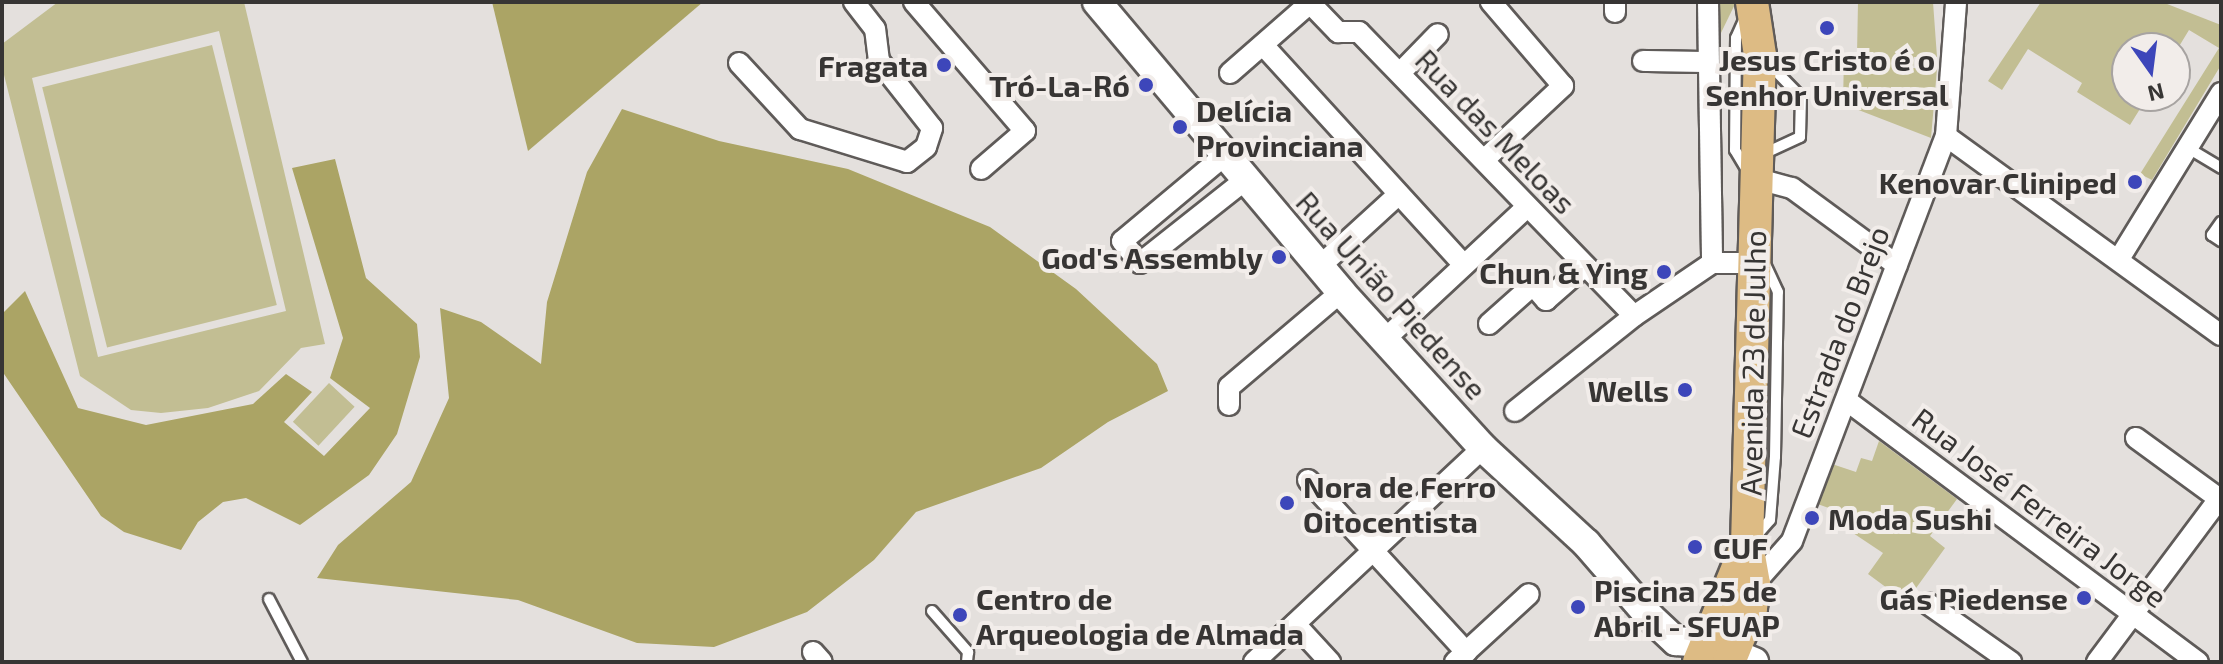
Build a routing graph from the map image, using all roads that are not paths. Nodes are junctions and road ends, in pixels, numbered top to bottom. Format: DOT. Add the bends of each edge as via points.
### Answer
graph roads {
  1 [pos="854,2"];
  2 [pos="914,2"];
  3 [pos="1097,2"];
  4 [pos="1491,2"];
  5 [pos="1708,2"];
  6 [pos="1752,2"];
  7 [pos="1771,2"];
  8 [pos="1956,2"];
  9 [pos="1309,3"];
  10 [pos="1438,34"];
  11 [pos="1263,45"];
  12 [pos="1760,55"];
  13 [pos="1643,61"];
  14 [pos="1708,62"];
  15 [pos="739,63"];
  16 [pos="1230,73"];
  17 [pos="1400,73"];
  18 [pos="2221,93"];
  19 [pos="1946,136"];
  20 [pos="2188,148"];
  21 [pos="1225,155"];
  22 [pos="1485,159"];
  23 [pos="1758,168"];
  24 [pos="2221,168"];
  25 [pos="981,169"];
  26 [pos="1245,180"];
  27 [pos="1399,194"];
  28 [pos="1527,207"];
  29 [pos="2221,222"];
  30 [pos="2221,241"];
  31 [pos="1754,252"];
  32 [pos="2119,259"];
  33 [pos="1712,263"];
  34 [pos="1464,265"];
  35 [pos="1897,265"];
  36 [pos="1585,266"];
  37 [pos="1319,267"];
  38 [pos="1341,292"];
  39 [pos="1634,316"];
  40 [pos="1489,324"];
  41 [pos="2221,335"];
  42 [pos="1385,339"];
  43 [pos="1846,400"];
  44 [pos="1229,405"];
  45 [pos="1515,411"];
  46 [pos="2136,438"];
  47 [pos="1483,448"];
  48 [pos="1308,480"];
  49 [pos="2220,498"];
  50 [pos="1747,546"];
  51 [pos="1372,551"];
  52 [pos="1754,584"];
  53 [pos="1529,594"];
  54 [pos="269,599"];
  55 [pos="1927,603"];
  56 [pos="932,611"];
  57 [pos="2133,614"];
  58 [pos="1295,624"];
  59 [pos="1725,656"];
  60 [pos="1461,657"];
  61 [pos="302,662"];
  62 [pos="967,662"];
  63 [pos="1254,662"];
  64 [pos="1330,662"];
  65 [pos="2011,662"];
  66 [pos="2097,662"];
  67 [pos="2198,662"];
  1 -- 15 [label="street" via="875,29 879,61 932,128 926,147 909,161 898,163 803,131"];
  2 -- 25 [label="street" via="1025,131"];
  3 -- 21 [label="street, Rua União Piedense"];
  4 -- 22 [label="street" via="1563,86"];
  5 -- 14 [label="street"];
  6 -- 12 [label="main road, Avenida 23 de Julho"];
  6 -- 23 [label="lane, Avenida 23 de Julho" via="1736,38 1735,150 1741,166"];
  7 -- 12 [label="main road, Avenida 23 de Julho"];
  8 -- 19 [label="street, Estrada do Brejo"];
  9 -- 11 [label="street"];
  9 -- 17 [label="street, Rua das Meloas" via="1338,32 1359,32"];
  10 -- 17 [label="street"];
  11 -- 16 [label="street"];
  11 -- 27 [label="street"];
  12 -- 23 [label="main road, Avenida 23 de Julho"];
  13 -- 14 [label="street"];
  14 -- 33 [label="street"];
  17 -- 22 [label="street, Rua das Meloas"];
  18 -- 20 [label="street"];
  19 -- 32 [label="street"];
  19 -- 35 [label="street, Estrada do Brejo"];
  20 -- 24 [label="lane"];
  20 -- 32 [label="street"];
  21 -- 26 [label="street, Rua União Piedense"];
  21 -- 26 [label="street" via="1122,241 1140,263"];
  22 -- 28 [label="street, Rua das Meloas"];
  23 -- 31 [label="main road, Avenida 23 de Julho"];
  23 -- 35 [label="street"];
  26 -- 37 [label="street, Rua União Piedense"];
  27 -- 34 [label="street"];
  27 -- 37 [label="street"];
  28 -- 34 [label="street"];
  28 -- 36 [label="street, Rua das Meloas"];
  29 -- 30 [label="lane" via="2212,235"];
  31 -- 33 [label="street"];
  31 -- 50 [label="main road, Avenida 23 de Julho" via="1764,405"];
  32 -- 41 [label="street"];
  33 -- 39 [label="street"];
  34 -- 42 [label="street"];
  35 -- 43 [label="street, Estrada do Brejo"];
  36 -- 39 [label="street, Rua das Meloas"];
  36 -- 40 [label="street" via="1546,300 1533,285"];
  37 -- 38 [label="street, Rua União Piedense"];
  38 -- 42 [label="street, Rua União Piedense"];
  38 -- 44 [label="street" via="1229,387"];
  39 -- 45 [label="street"];
  42 -- 47 [label="street, Rua União Piedense"];
  43 -- 52 [label="street, Estrada do Brejo" via="1792,541"];
  43 -- 57 [label="street, Rua José Ferreira Jorge"];
  46 -- 49 [label="street"];
  47 -- 51 [label="street"];
  47 -- 59 [label="street, Rua União Piedense" via="1586,543 1676,641"];
  48 -- 51 [label="street"];
  49 -- 57 [label="street"];
  50 -- 52 [label="main road, Avenida 23 de Julho"];
  50 -- 59 [label="main road, Avenida 23 de Julho"];
  51 -- 58 [label="street"];
  51 -- 60 [label="street"];
  52 -- 59 [label="main road, Avenida 23 de Julho" via="1751,608"];
  53 -- 60 [label="street"];
  54 -- 61 [label="lane"];
  55 -- 65 [label="street"];
  56 -- 62 [label="lane" via="968,652"];
  57 -- 66 [label="street"];
  57 -- 67 [label="street, Rua José Ferreira Jorge"];
  58 -- 63 [label="street"];
  58 -- 64 [label="street"];
}
